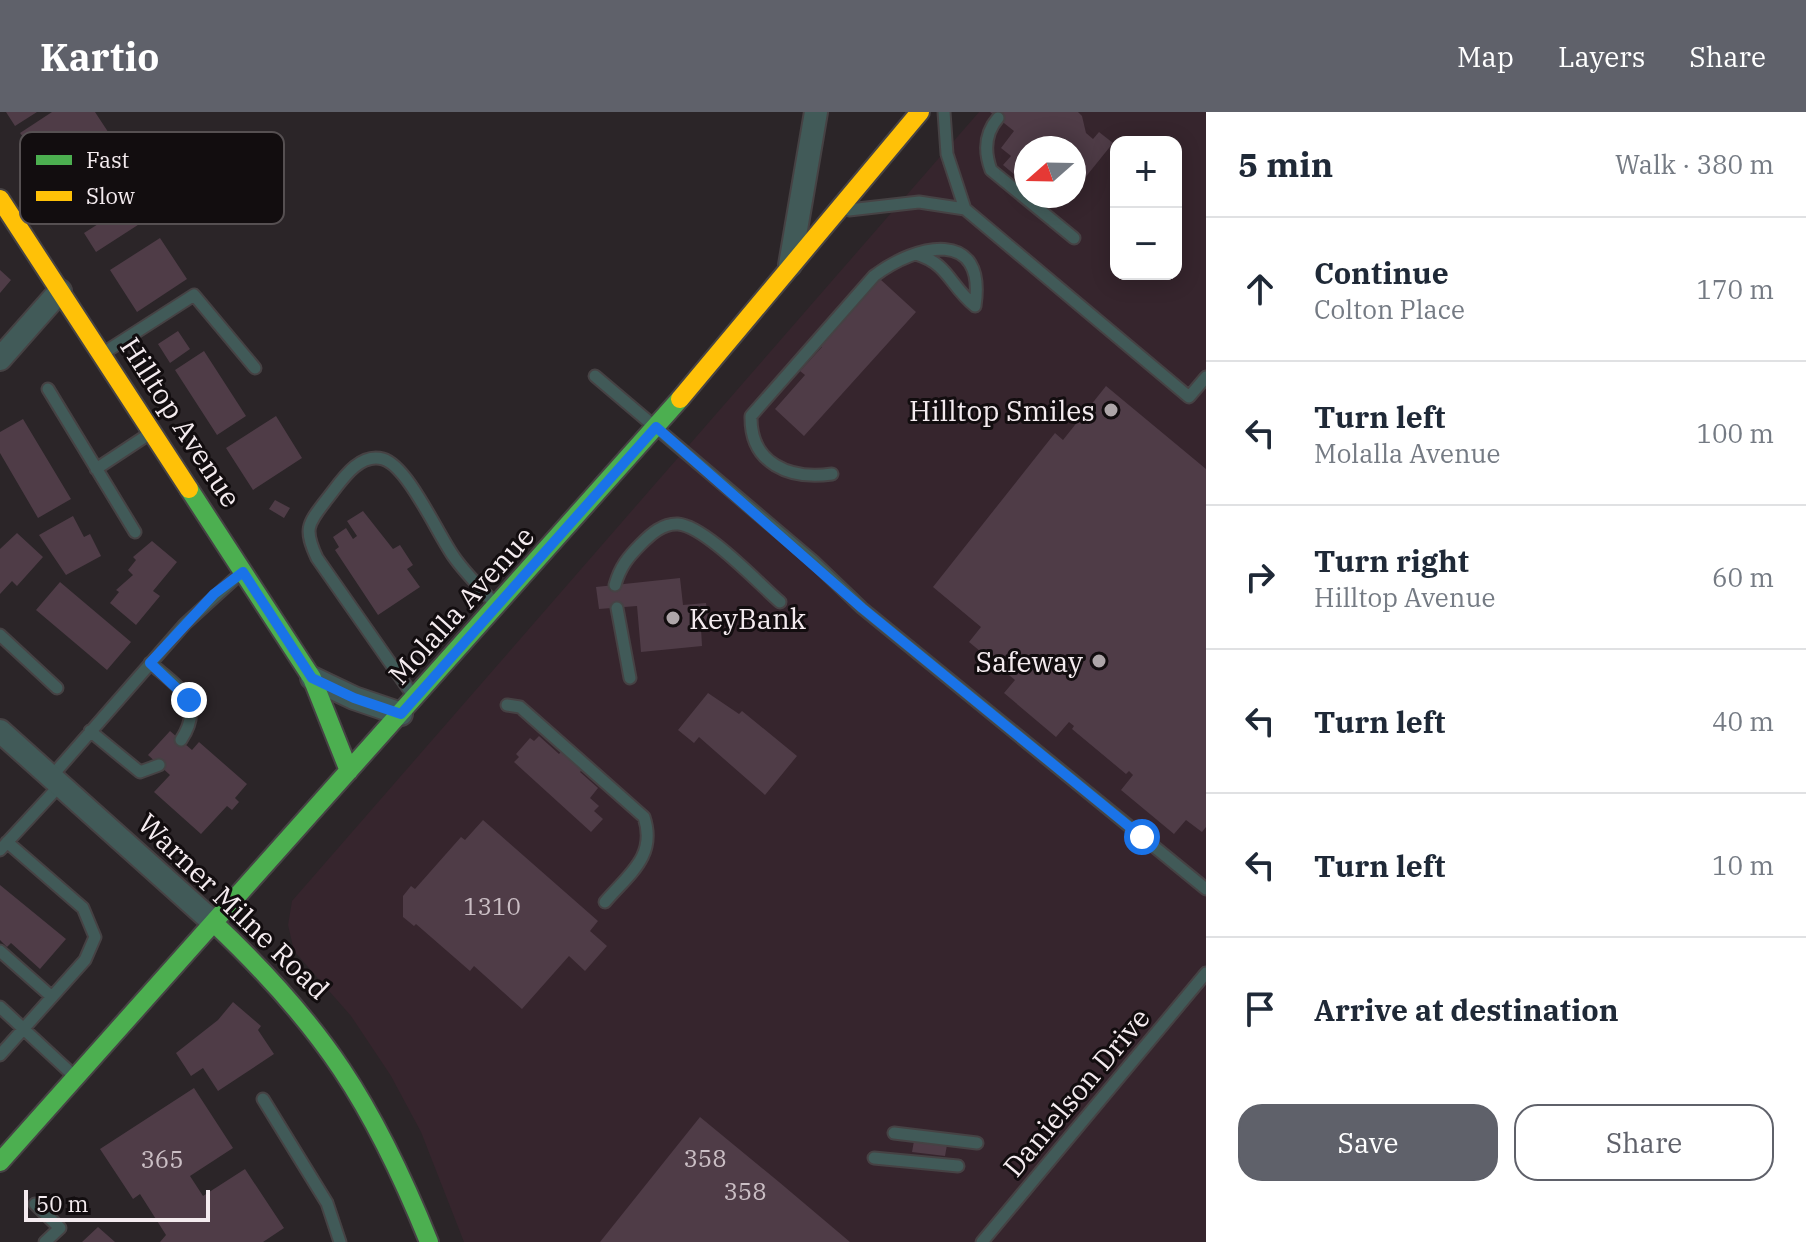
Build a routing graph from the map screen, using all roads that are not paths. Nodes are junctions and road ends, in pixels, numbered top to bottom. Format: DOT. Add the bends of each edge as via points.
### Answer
graph roads {
  1 [pos="816,112"];
  2 [pos="920,112"];
  3 [pos="944,112"];
  4 [pos="998,118"];
  5 [pos="0,199"];
  6 [pos="965,209"];
  7 [pos="836,212"];
  8 [pos="1074,238"];
  9 [pos="916,254"];
  10 [pos="790,267"];
  11 [pos="60,291"];
  12 [pos="102,355"];
  13 [pos="0,359"];
  14 [pos="255,368"];
  15 [pos="595,376"];
  16 [pos="1206,377"];
  17 [pos="48,389"];
  18 [pos="656,427"];
  19 [pos="152,432"];
  20 [pos="96,469"];
  21 [pos="832,474"];
  22 [pos="135,532"];
  23 [pos="243,572"];
  24 [pos="615,585"];
  25 [pos="780,602"];
  26 [pos="497,607"];
  27 [pos="617,608"];
  28 [pos="0,635"];
  29 [pos="150,663"];
  30 [pos="312,678"];
  31 [pos="630,678"];
  32 [pos="57,688"];
  33 [pos="507,705"];
  34 [pos="408,706"];
  35 [pos="0,731"];
  36 [pos="90,731"];
  37 [pos="181,740"];
  38 [pos="159,765"];
  39 [pos="349,771"];
  40 [pos="56,781"];
  41 [pos="4,846"];
  42 [pos="1206,889"];
  43 [pos="605,902"];
  44 [pos="214,923"];
  45 [pos="0,951"];
  46 [pos="1206,973"];
  47 [pos="52,997"];
  48 [pos="0,1007"];
  49 [pos="24,1029"];
  50 [pos="0,1055"];
  51 [pos="76,1077"];
  52 [pos="263,1099"];
  53 [pos="894,1133"];
  54 [pos="977,1143"];
  55 [pos="874,1158"];
  56 [pos="0,1162"];
  57 [pos="958,1166"];
  58 [pos="35,1204"];
  59 [pos="45,1242"];
  60 [pos="340,1242"];
  61 [pos="429,1242"];
  62 [pos="982,1242"];
  1 -- 10 [label="street"];
  2 -- 7 [label="main road, Molalla Avenue"];
  3 -- 6 [label="lane" via="947,154"];
  4 -- 8 [label="lane" via="990,127 985,154 991,170"];
  5 -- 11 [label="main road, Hilltop Avenue"];
  6 -- 7 [label="lane" via="919,202"];
  6 -- 16 [label="lane" via="1189,397"];
  7 -- 10 [label="main road, Molalla Avenue"];
  9 -- 9 [label="lane" via="936,260 975,306 978,287 967,259 949,247"];
  9 -- 21 [label="lane" via="874,276 751,416 751,432 766,458 794,475"];
  10 -- 18 [label="main road, Molalla Avenue"];
  11 -- 12 [label="main road, Hilltop Avenue"];
  11 -- 13 [label="street"];
  12 -- 14 [label="lane" via="194,295"];
  12 -- 19 [label="main road, Hilltop Avenue"];
  15 -- 18 [label="lane"];
  17 -- 20 [label="lane"];
  18 -- 26 [label="main road, Molalla Avenue"];
  18 -- 42 [label="lane" via="862,608"];
  19 -- 20 [label="lane"];
  19 -- 23 [label="main road, Hilltop Avenue"];
  20 -- 22 [label="lane"];
  23 -- 29 [label="lane" via="214,594"];
  23 -- 30 [label="main road, Hilltop Avenue"];
  24 -- 25 [label="lane" via="625,560 652,534 675,524 704,536"];
  26 -- 34 [label="main road, Molalla Avenue"];
  26 -- 34 [label="lane" via="455,559 401,471 384,459 353,467 308,524 308,540"];
  27 -- 31 [label="lane"];
  28 -- 32 [label="lane"];
  29 -- 36 [label="lane"];
  29 -- 37 [label="lane" via="189,700 192,720"];
  30 -- 34 [label="street" via="354,698"];
  30 -- 39 [label="main road, Hilltop Avenue"];
  33 -- 43 [label="lane" via="520,707 644,817 650,834 646,854"];
  34 -- 39 [label="main road, Molalla Avenue"];
  35 -- 40 [label="street, Warner Milne Road"];
  36 -- 38 [label="lane" via="140,772"];
  36 -- 40 [label="lane"];
  39 -- 44 [label="main road, Molalla Avenue"];
  40 -- 41 [label="lane"];
  40 -- 44 [label="street, Warner Milne Road"];
  41 -- 47 [label="lane" via="83,908 95,937 85,960"];
  44 -- 51 [label="main road, Molalla Avenue"];
  44 -- 61 [label="main road, Warner Milne Road" via="302,1010 356,1083 393,1151"];
  45 -- 47 [label="lane"];
  46 -- 62 [label="lane, Danielson Drive"];
  47 -- 49 [label="lane"];
  48 -- 49 [label="lane"];
  49 -- 50 [label="lane"];
  49 -- 51 [label="lane"];
  51 -- 56 [label="main road, Molalla Avenue" via="13,1139"];
  52 -- 60 [label="lane" via="327,1203"];
  53 -- 54 [label="lane"];
  55 -- 57 [label="lane"];
  58 -- 59 [label="lane" via="60,1228"];
}
